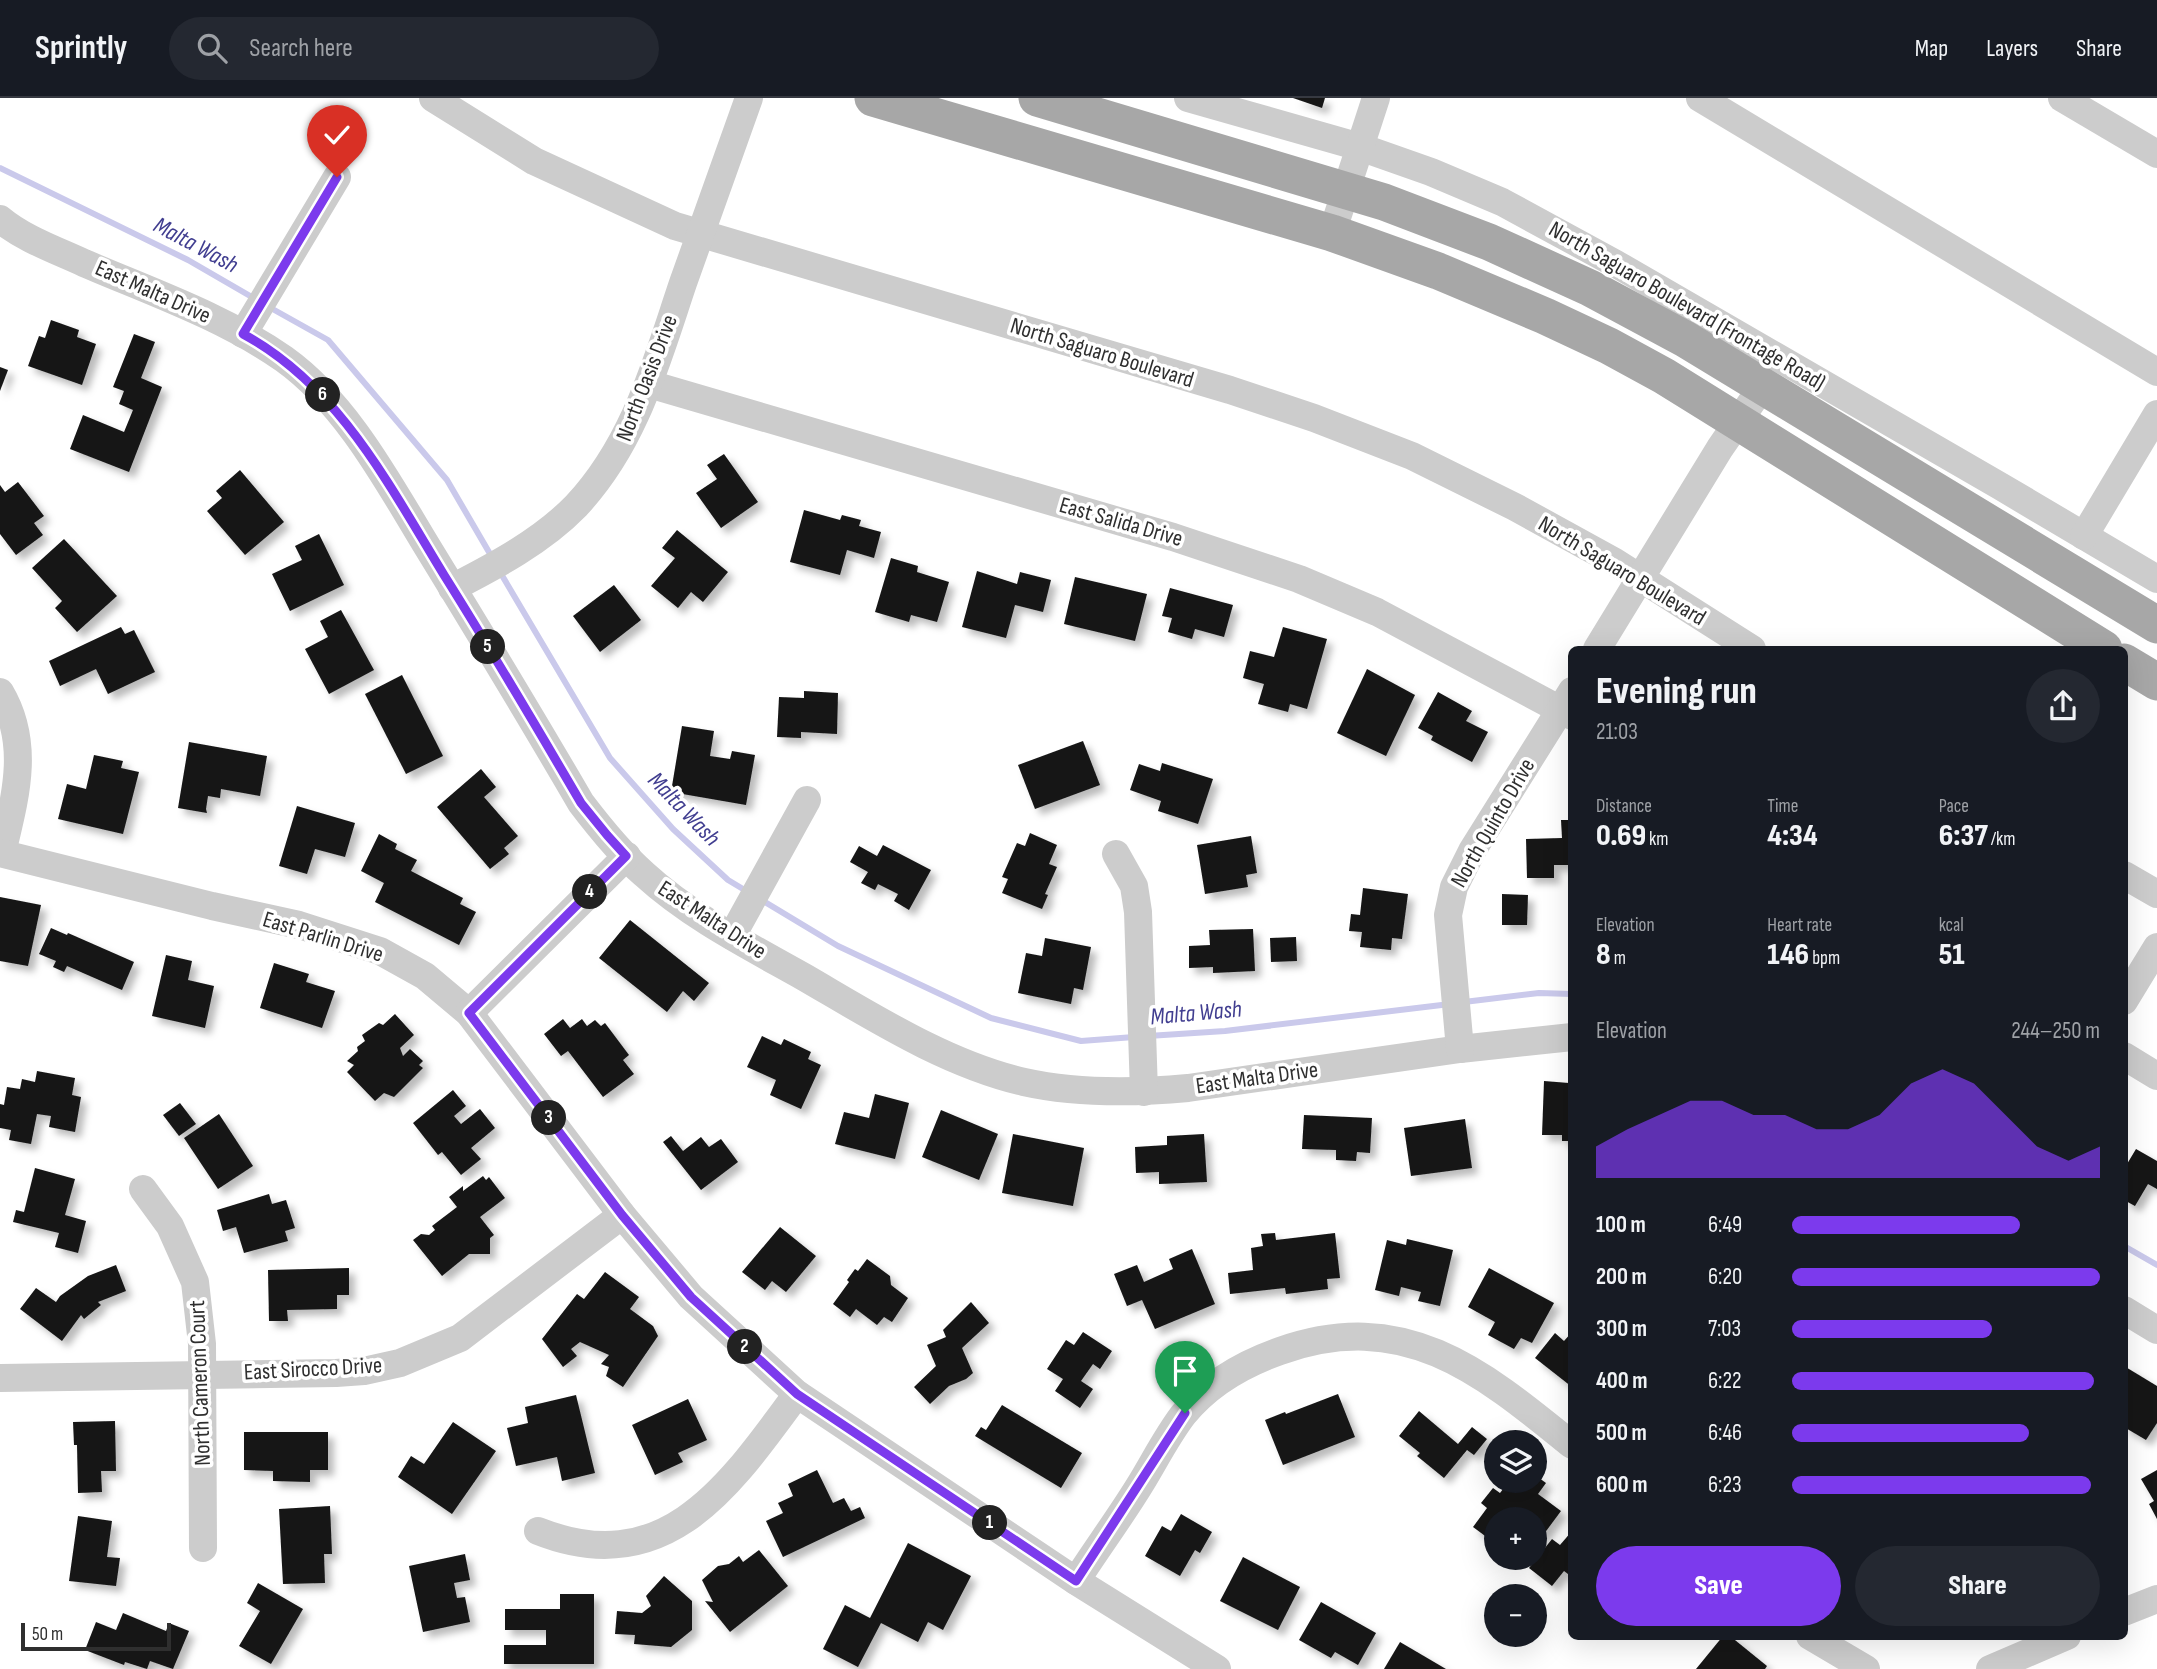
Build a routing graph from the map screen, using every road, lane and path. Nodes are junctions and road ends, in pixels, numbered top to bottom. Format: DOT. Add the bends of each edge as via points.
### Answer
graph roads {
  1 [pos="433,98"];
  2 [pos="749,98"];
  3 [pos="873,98"];
  4 [pos="1037,98"];
  5 [pos="1188,98"];
  6 [pos="1376,98"];
  7 [pos="1700,98"];
  8 [pos="2062,98"];
  9 [pos="1360,148"];
  10 [pos="2157,154"];
  11 [pos="337,177"];
  12 [pos="1346,191"];
  13 [pos="0,219"];
  14 [pos="1332,233"];
  15 [pos="700,234"];
  16 [pos="243,334"];
  17 [pos="2157,372"];
  18 [pos="649,384"];
  19 [pos="1762,387"];
  20 [pos="2157,414"];
  21 [pos="1738,422"];
  22 [pos="2084,536"];
  23 [pos="1639,579"];
  24 [pos="2157,579"];
  25 [pos="452,588"];
  26 [pos="2157,625"];
  27 [pos="1599,646"];
  28 [pos="1747,646"];
  29 [pos="2099,646"];
  30 [pos="2128,664"];
  31 [pos="2157,682"];
  32 [pos="0,692"];
  33 [pos="1568,705"];
  34 [pos="807,800"];
  35 [pos="1,853"];
  36 [pos="1116,854"];
  37 [pos="626,856"];
  38 [pos="2128,877"];
  39 [pos="2157,894"];
  40 [pos="732,936"];
  41 [pos="2157,947"];
  42 [pos="2128,994"];
  43 [pos="469,1013"];
  44 [pos="1568,1037"];
  45 [pos="1460,1049"];
  46 [pos="2128,1058"];
  47 [pos="2157,1076"];
  48 [pos="1144,1092"];
  49 [pos="143,1189"];
  50 [pos="622,1215"];
  51 [pos="2128,1313"];
  52 [pos="2157,1331"];
  53 [pos="203,1375"];
  54 [pos="0,1378"];
  55 [pos="797,1394"];
  56 [pos="1568,1442"];
  57 [pos="538,1531"];
  58 [pos="203,1548"];
  59 [pos="1076,1581"];
  60 [pos="2157,1599"];
  61 [pos="2128,1610"];
  62 [pos="1817,1640"];
  63 [pos="2058,1640"];
  64 [pos="1217,1669"];
  65 [pos="1866,1669"];
  66 [pos="1990,1669"];
  1 -- 15 [label="street, North Saguaro Boulevard" via="534,161"];
  2 -- 15 [label="street, North Oasis Drive"];
  3 -- 14 [label="main road"];
  4 -- 12 [label="main road"];
  5 -- 9 [label="street, North Saguaro Boulevard (Frontage Road)"];
  6 -- 9 [label="street"];
  7 -- 17 [label="street"];
  8 -- 10 [label="street"];
  9 -- 12 [label="street"];
  9 -- 22 [label="street, North Saguaro Boulevard (Frontage Road)" via="1502,202"];
  11 -- 16 [label="street"];
  12 -- 14 [label="street"];
  12 -- 19 [label="main road" via="1489,242 1590,288"];
  13 -- 16 [label="street, East Malta Drive" via="42,244"];
  14 -- 21 [label="main road" via="1556,321 1664,376"];
  15 -- 18 [label="street, North Oasis Drive"];
  15 -- 23 [label="street, North Saguaro Boulevard" via="1314,418 1412,456 1515,507"];
  16 -- 25 [label="street, East Malta Drive" via="287,361 338,412 377,465"];
  18 -- 25 [label="street, North Oasis Drive" via="614,459 574,508 543,534"];
  18 -- 33 [label="street, East Salida Drive" via="1173,537 1299,579"];
  19 -- 21 [label="street"];
  19 -- 26 [label="main road"];
  20 -- 22 [label="street"];
  21 -- 23 [label="street"];
  21 -- 29 [label="main road"];
  22 -- 24 [label="street, North Saguaro Boulevard (Frontage Road)"];
  23 -- 27 [label="street"];
  23 -- 28 [label="street, North Saguaro Boulevard"];
  25 -- 37 [label="street, East Malta Drive" via="581,803"];
  30 -- 31 [label="main road"];
  32 -- 35 [label="street" via="15,726 19,767"];
  33 -- 45 [label="street, North Quinto Drive" via="1472,851 1454,887 1448,915"];
  34 -- 40 [label="street"];
  35 -- 43 [label="street, East Parlin Drive" via="299,925 380,951 425,976"];
  36 -- 48 [label="street" via="1134,886 1138,912"];
  37 -- 40 [label="street, East Malta Drive" via="688,910"];
  37 -- 43 [label="street"];
  38 -- 39 [label="street"];
  40 -- 48 [label="street, East Malta Drive" via="924,1044 973,1065 1060,1087"];
  41 -- 42 [label="street"];
  43 -- 50 [label="street, East Parlin Drive"];
  44 -- 45 [label="street, East Malta Drive"];
  45 -- 48 [label="street, East Malta Drive"];
  46 -- 47 [label="street"];
  49 -- 53 [label="street, North Cameron Court" via="170,1226 195,1282"];
  50 -- 53 [label="street, East Sirocco Drive" via="488,1320 432,1352 364,1371"];
  50 -- 55 [label="street, East Parlin Drive" via="691,1297"];
  51 -- 52 [label="street"];
  53 -- 54 [label="street, East Sirocco Drive"];
  53 -- 58 [label="street, North Cameron Court"];
  55 -- 57 [label="street" via="711,1501 671,1529 620,1545 562,1541"];
  55 -- 59 [label="street, East Parlin Drive"];
  56 -- 59 [label="street" via="1487,1379 1419,1345 1378,1337 1330,1339 1292,1347 1251,1362 1217,1383 1185,1413"];
  59 -- 64 [label="street, East Parlin Drive"];
  60 -- 61 [label="street"];
  62 -- 65 [label="street"];
  63 -- 66 [label="street"];
}
